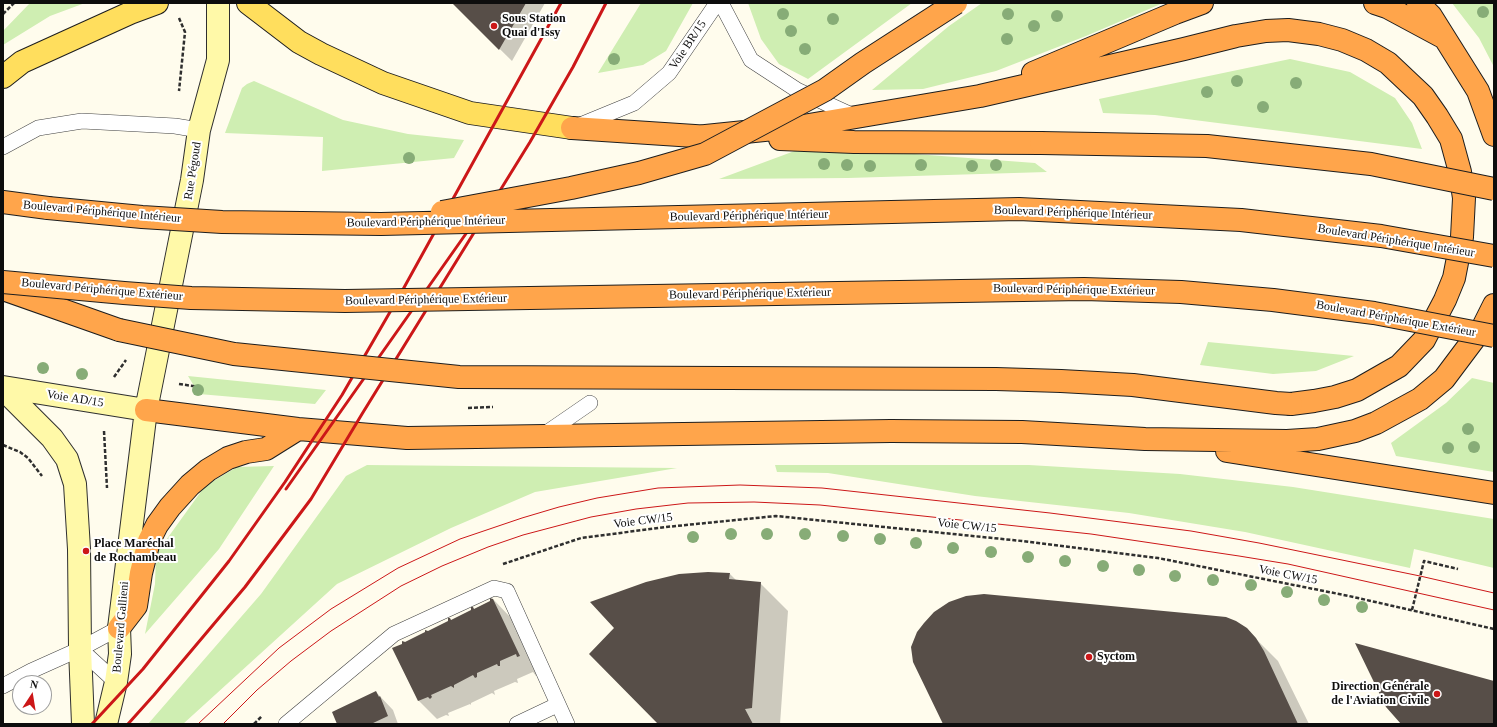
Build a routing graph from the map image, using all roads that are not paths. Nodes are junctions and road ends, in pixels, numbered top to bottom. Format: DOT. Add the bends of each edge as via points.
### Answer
graph roads {
  1 [pos="157,3"];
  2 [pos="218,3"];
  3 [pos="248,3"];
  4 [pos="717,3"];
  5 [pos="721,3"];
  6 [pos="956,3"];
  7 [pos="1202,3"];
  8 [pos="1375,3"];
  9 [pos="1418,3"];
  10 [pos="1446,39"];
  11 [pos="3,77"];
  12 [pos="980,96"];
  13 [pos="857,117"];
  14 [pos="572,128"];
  15 [pos="199,130"];
  16 [pos="1494,135"];
  17 [pos="696,137"];
  18 [pos="3,147"];
  19 [pos="1494,189"];
  20 [pos="3,202"];
  21 [pos="381,224"];
  22 [pos="1494,256"];
  23 [pos="3,282"];
  24 [pos="3,289"];
  25 [pos="1494,305"];
  26 [pos="1494,336"];
  27 [pos="3,388"];
  28 [pos="590,403"];
  29 [pos="146,410"];
  30 [pos="298,429"];
  31 [pos="541,436"];
  32 [pos="1145,439"];
  33 [pos="1494,493"];
  34 [pos="119,628"];
  35 [pos="80,650"];
  36 [pos="116,682"];
  37 [pos="3,686"];
  38 [pos="557,705"];
  39 [pos="83,724"];
  40 [pos="106,724"];
  41 [pos="286,724"];
  42 [pos="517,724"];
  43 [pos="567,724"];
  1 -- 11 [label="main road" via="22,62"];
  2 -- 15 [label="main road, Rue Pégoud" via="218,60"];
  3 -- 14 [label="main road" via="299,42 383,83 470,113"];
  4 -- 14 [label="lane, Voie BR/15" via="669,73 634,103"];
  5 -- 13 [label="lane" via="751,60 797,90"];
  6 -- 21 [label="highway, bridge" via="825,90 705,154 639,173 571,188"];
  7 -- 12 [label="highway"];
  8 -- 10 [label="highway"];
  9 -- 10 [label="highway" via="1431,16"];
  10 -- 16 [label="highway" via="1478,91"];
  12 -- 13 [label="highway"];
  12 -- 24 [label="highway, bridge" via="1266,31 1288,30 1319,34 1366,50 1383,60 1423,96 1451,139 1464,198 1462,237 1454,278 1445,300 1424,340 1398,366 1358,390 1335,397 1291,404 1133,385 1061,381 460,377 234,354 119,330"];
  13 -- 17 [label="highway" via="802,126"];
  14 -- 17 [label="highway"];
  15 -- 18 [label="lane" via="175,126 82,121 38,128"];
  15 -- 29 [label="main road, Rue Pégoud" via="192,180"];
  17 -- 19 [label="highway, bridge" via="854,142 1207,146 1372,164"];
  20 -- 21 [label="highway, Boulevard Périphérique Intérieur, bridge" via="118,215 222,222"];
  21 -- 22 [label="highway, Boulevard Périphérique Intérieur, bridge" via="1019,209 1242,220 1381,236"];
  23 -- 26 [label="highway, Boulevard Périphérique Extérieur, bridge" via="184,297 329,301 1106,289 1273,300 1374,313"];
  25 -- 32 [label="highway" via="1483,327 1444,379 1420,399 1355,432 1318,439 1288,441"];
  27 -- 29 [label="main road, Voie AD/15"];
  27 -- 35 [label="main road" via="52,438 67,459 76,484"];
  28 -- 31 [label="lane"];
  29 -- 30 [label="highway"];
  29 -- 34 [label="main road, Boulevard Gallieni"];
  30 -- 31 [label="highway" via="408,438"];
  30 -- 34 [label="highway" via="266,449 228,458 208,470 170,507 149,541 136,606"];
  31 -- 32 [label="highway" via="891,431 1022,432"];
  32 -- 33 [label="highway"];
  34 -- 35 [label="lane"];
  34 -- 36 [label="main road, Boulevard Gallieni" via="120,654"];
  35 -- 36 [label="lane"];
  35 -- 37 [label="lane"];
  35 -- 39 [label="main road"];
  36 -- 40 [label="main road, Boulevard Gallieni"];
  38 -- 41 [label="lane" via="507,591 494,588 394,634"];
  38 -- 42 [label="lane"];
  38 -- 43 [label="lane"];
}
